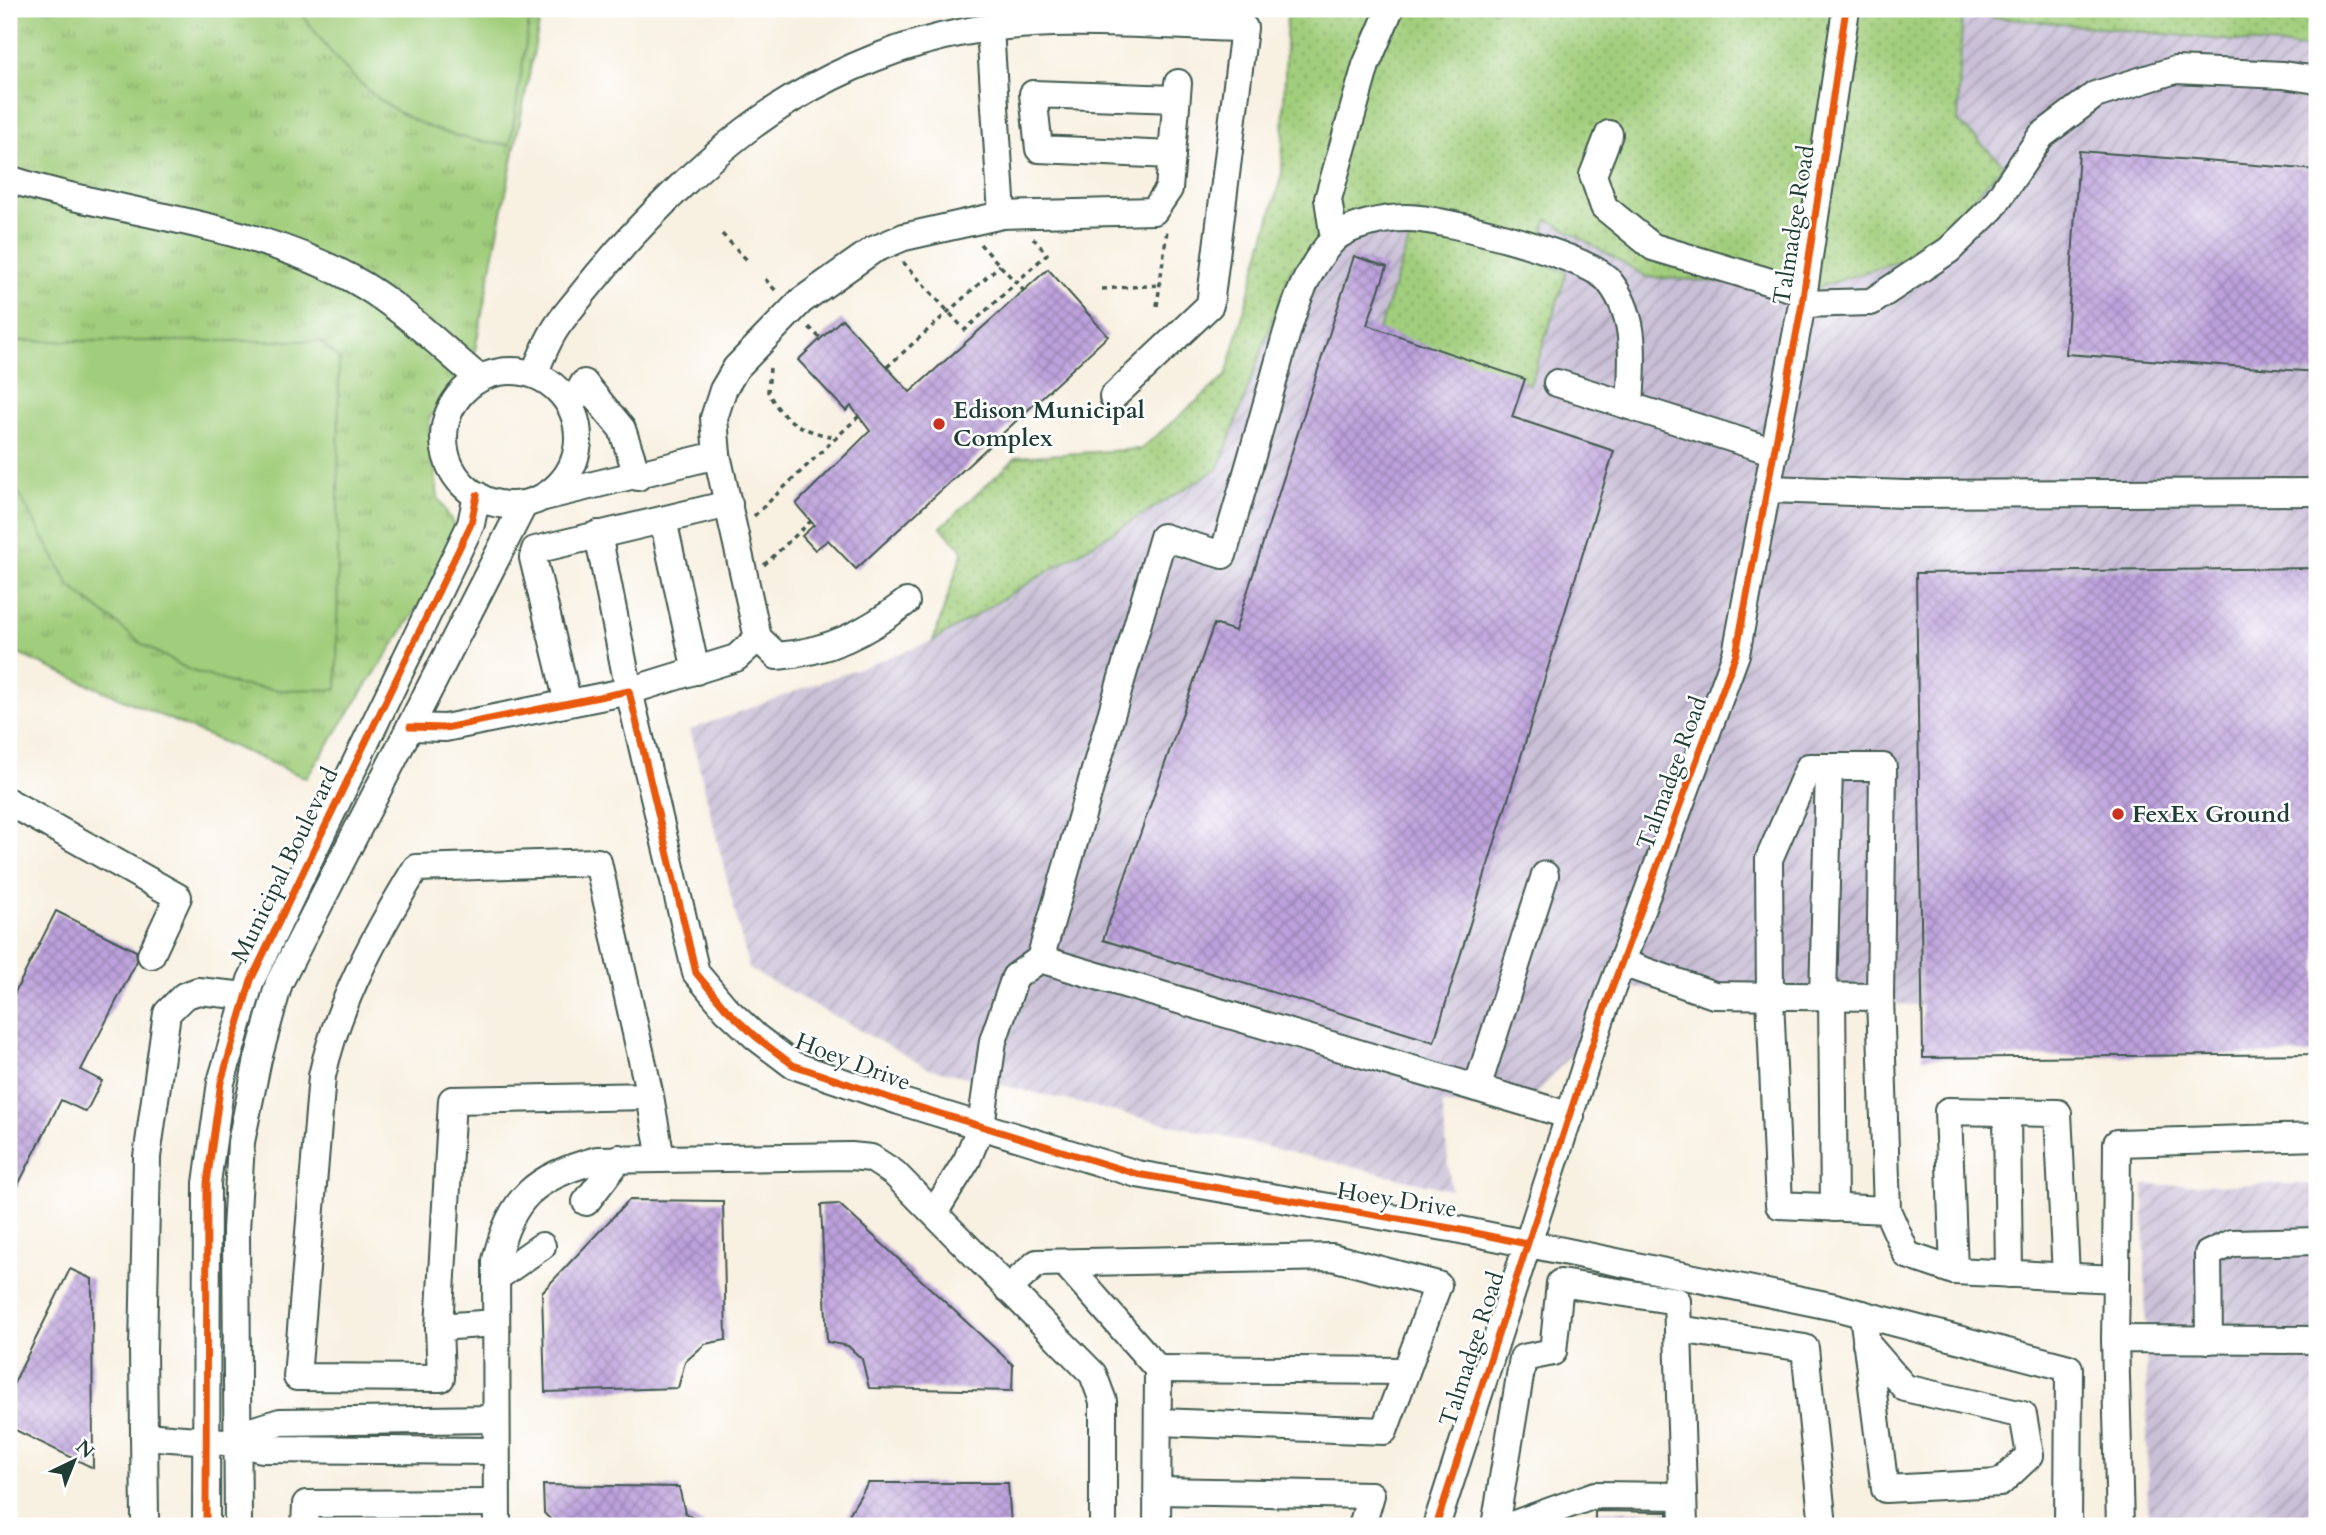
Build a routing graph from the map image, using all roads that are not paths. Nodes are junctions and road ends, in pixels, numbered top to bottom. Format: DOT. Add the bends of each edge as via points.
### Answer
graph roads {
  1 [pos="1390,9"];
  2 [pos="1846,9"];
  3 [pos="990,29"];
  4 [pos="2317,80"];
  5 [pos="1609,134"];
  6 [pos="1172,155"];
  7 [pos="9,179"];
  8 [pos="1013,222"];
  9 [pos="1334,239"];
  10 [pos="1803,298"];
  11 [pos="534,374"];
  12 [pos="479,379"];
  13 [pos="1557,383"];
  14 [pos="1113,397"];
  15 [pos="570,405"];
  16 [pos="1630,406"];
  17 [pos="1774,452"];
  18 [pos="718,455"];
  19 [pos="638,477"];
  20 [pos="1768,489"];
  21 [pos="2317,492"];
  22 [pos="477,495"];
  23 [pos="534,500"];
  24 [pos="729,505"];
  25 [pos="663,520"];
  26 [pos="598,534"];
  27 [pos="906,602"];
  28 [pos="758,638"];
  29 [pos="696,671"];
  30 [pos="629,691"];
  31 [pos="568,703"];
  32 [pos="410,727"];
  33 [pos="1829,768"];
  34 [pos="9,802"];
  35 [pos="1545,875"];
  36 [pos="151,955"];
  37 [pos="1040,959"];
  38 [pos="1622,963"];
  39 [pos="246,996"];
  40 [pos="1828,997"];
  41 [pos="1880,997"];
  42 [pos="1770,998"];
  43 [pos="1477,1088"];
  44 [pos="650,1096"];
  45 [pos="2007,1112"];
  46 [pos="1571,1116"];
  47 [pos="981,1126"];
  48 [pos="2317,1137"];
  49 [pos="620,1158"];
  50 [pos="661,1159"];
  51 [pos="586,1202"];
  52 [pos="1834,1208"];
  53 [pos="1887,1210"];
  54 [pos="934,1213"];
  55 [pos="2317,1241"];
  56 [pos="1527,1244"];
  57 [pos="542,1246"];
  58 [pos="1065,1263"];
  59 [pos="1954,1271"];
  60 [pos="2009,1274"];
  61 [pos="2066,1276"];
  62 [pos="496,1278"];
  63 [pos="2116,1279"];
  64 [pos="1009,1289"];
  65 [pos="1863,1314"];
  66 [pos="496,1323"];
  67 [pos="439,1327"];
  68 [pos="1678,1329"];
  69 [pos="2115,1339"];
  70 [pos="2209,1340"];
  71 [pos="2317,1340"];
  72 [pos="1866,1343"];
  73 [pos="1158,1369"];
  74 [pos="1406,1371"];
  75 [pos="496,1419"];
  76 [pos="1160,1422"];
  77 [pos="144,1436"];
  78 [pos="206,1441"];
  79 [pos="238,1443"];
  80 [pos="496,1451"];
  81 [pos="1158,1491"];
  82 [pos="1682,1496"];
  83 [pos="496,1514"];
  84 [pos="145,1517"];
  85 [pos="206,1526"];
  86 [pos="238,1526"];
  87 [pos="305,1526"];
  88 [pos="1103,1526"];
  89 [pos="1157,1526"];
  90 [pos="1362,1526"];
  91 [pos="1436,1526"];
  92 [pos="1495,1526"];
  93 [pos="1509,1526"];
  94 [pos="1684,1526"];
  95 [pos="1824,1526"];
  96 [pos="2068,1526"];
  97 [pos="2120,1526"];
  1 -- 9 [label="street" via="1366,65 1328,200"];
  2 -- 10 [label="street, Talmadge Road"];
  3 -- 8 [label="street"];
  3 -- 11 [label="street" via="910,45 789,100 688,182 604,266 555,330"];
  3 -- 14 [label="street" via="1036,23 1244,28 1210,305"];
  4 -- 10 [label="street" via="2175,70 2095,95 2041,136 1992,208 1949,250 1871,302"];
  5 -- 10 [label="street" via="1593,175 1604,207 1653,247"];
  6 -- 6 [label="street" via="1177,91 1033,94 1039,149"];
  6 -- 8 [label="street" via="1169,190 1154,211"];
  7 -- 12 [label="street" via="62,196 263,240 325,266 393,304"];
  8 -- 18 [label="street" via="904,237 873,250 801,301 736,368 723,390 714,418"];
  9 -- 16 [label="street" via="1374,220 1409,218 1496,236 1577,260 1606,277 1622,300 1633,337"];
  9 -- 37 [label="street" via="1302,284 1223,555 1163,537"];
  10 -- 17 [label="street, Talmadge Road"];
  11 -- 12 [label="street" via="513,370"];
  11 -- 15 [label="street" via="558,388"];
  12 -- 22 [label="street" via="462,391 450,409 444,443 452,470"];
  13 -- 16 [label="street"];
  15 -- 19 [label="street" via="584,383 622,429"];
  15 -- 23 [label="street" via="579,432 577,453 561,484"];
  16 -- 17 [label="street"];
  17 -- 20 [label="street, Talmadge Road"];
  18 -- 19 [label="street"];
  18 -- 24 [label="street"];
  19 -- 23 [label="street"];
  20 -- 21 [label="street" via="1905,494"];
  20 -- 38 [label="street, Talmadge Road" via="1736,654"];
  22 -- 23 [label="street" via="489,501"];
  22 -- 39 [label="street, Municipal Boulevard" via="471,524"];
  23 -- 32 [label="street, Municipal Boulevard"];
  24 -- 25 [label="street"];
  24 -- 28 [label="street"];
  25 -- 26 [label="street"];
  25 -- 29 [label="street"];
  26 -- 30 [label="street, Hoey Drive"];
  26 -- 31 [label="street" via="545,545 535,550 533,558"];
  27 -- 28 [label="street" via="841,643 801,654 777,656"];
  28 -- 29 [label="street" via="736,658"];
  29 -- 30 [label="street"];
  30 -- 31 [label="street"];
  30 -- 47 [label="street, Hoey Drive" via="696,973 755,1037 793,1065"];
  31 -- 32 [label="street" via="445,728"];
  32 -- 79 [label="street, Municipal Boulevard" via="279,983 258,1059 241,1142 237,1205"];
  33 -- 40 [label="street"];
  33 -- 41 [label="street" via="1883,768"];
  33 -- 42 [label="street" via="1809,768 1769,859"];
  34 -- 36 [label="street" via="178,897"];
  35 -- 43 [label="street"];
  37 -- 43 [label="street"];
  37 -- 47 [label="street" via="1015,977 993,1041"];
  38 -- 42 [label="street" via="1714,996"];
  38 -- 46 [label="street, Talmadge Road"];
  39 -- 77 [label="street" via="198,991 184,996 167,1013 147,1157"];
  39 -- 78 [label="street, Municipal Boulevard" via="221,1082 207,1183"];
  40 -- 41 [label="street"];
  40 -- 42 [label="street"];
  40 -- 52 [label="street"];
  41 -- 53 [label="street"];
  42 -- 52 [label="street" via="1779,1205"];
  43 -- 46 [label="street"];
  44 -- 50 [label="street"];
  44 -- 67 [label="street" via="452,1100"];
  44 -- 67 [label="street" via="598,862 416,868 384,922 332,1030 322,1076 297,1377 441,1378"];
  45 -- 59 [label="street" via="1948,1111"];
  45 -- 60 [label="street"];
  45 -- 61 [label="street" via="2058,1113"];
  46 -- 56 [label="street, Talmadge Road"];
  47 -- 54 [label="street" via="967,1160"];
  47 -- 56 [label="street, Hoey Drive" via="1137,1174"];
  48 -- 63 [label="street" via="2118,1143"];
  49 -- 50 [label="street"];
  49 -- 51 [label="street"];
  49 -- 62 [label="street" via="567,1168 533,1188 504,1227"];
  50 -- 54 [label="street" via="871,1158 894,1173"];
  52 -- 53 [label="street"];
  53 -- 59 [label="street" via="1907,1255"];
  54 -- 64 [label="street"];
  55 -- 70 [label="street" via="2232,1244 2208,1254"];
  56 -- 65 [label="street, Hoey Drive"];
  56 -- 91 [label="street, Talmadge Road"];
  57 -- 62 [label="street"];
  58 -- 64 [label="street" via="1037,1263"];
  58 -- 73 [label="street"];
  58 -- 74 [label="street" via="1332,1257 1438,1285"];
  59 -- 60 [label="street"];
  60 -- 61 [label="street"];
  61 -- 63 [label="street"];
  62 -- 66 [label="street"];
  63 -- 69 [label="street"];
  64 -- 88 [label="street" via="1093,1374 1103,1401"];
  65 -- 72 [label="street"];
  65 -- 96 [label="street, Hoey Drive" via="2070,1368"];
  66 -- 67 [label="street"];
  66 -- 75 [label="street"];
  68 -- 82 [label="street"];
  68 -- 92 [label="street" via="1677,1301 1560,1283 1553,1352 1523,1358"];
  68 -- 95 [label="street" via="1805,1348"];
  69 -- 70 [label="street"];
  69 -- 97 [label="street"];
  70 -- 71 [label="street"];
  72 -- 72 [label="street" via="1885,1489 2000,1483 2030,1455 2023,1415 1905,1388"];
  73 -- 74 [label="street"];
  73 -- 76 [label="street"];
  74 -- 76 [label="street" via="1384,1431"];
  75 -- 79 [label="street" via="280,1422 254,1430"];
  75 -- 80 [label="street"];
  76 -- 81 [label="street"];
  77 -- 78 [label="street"];
  77 -- 84 [label="street"];
  78 -- 79 [label="street"];
  78 -- 85 [label="street, Municipal Boulevard"];
  79 -- 80 [label="street" via="262,1449"];
  79 -- 86 [label="street, Municipal Boulevard"];
  80 -- 83 [label="street"];
  81 -- 89 [label="street"];
  81 -- 90 [label="street" via="1371,1495"];
  82 -- 93 [label="street" via="1595,1495"];
  82 -- 94 [label="street"];
  83 -- 87 [label="street" via="306,1504"];
}
